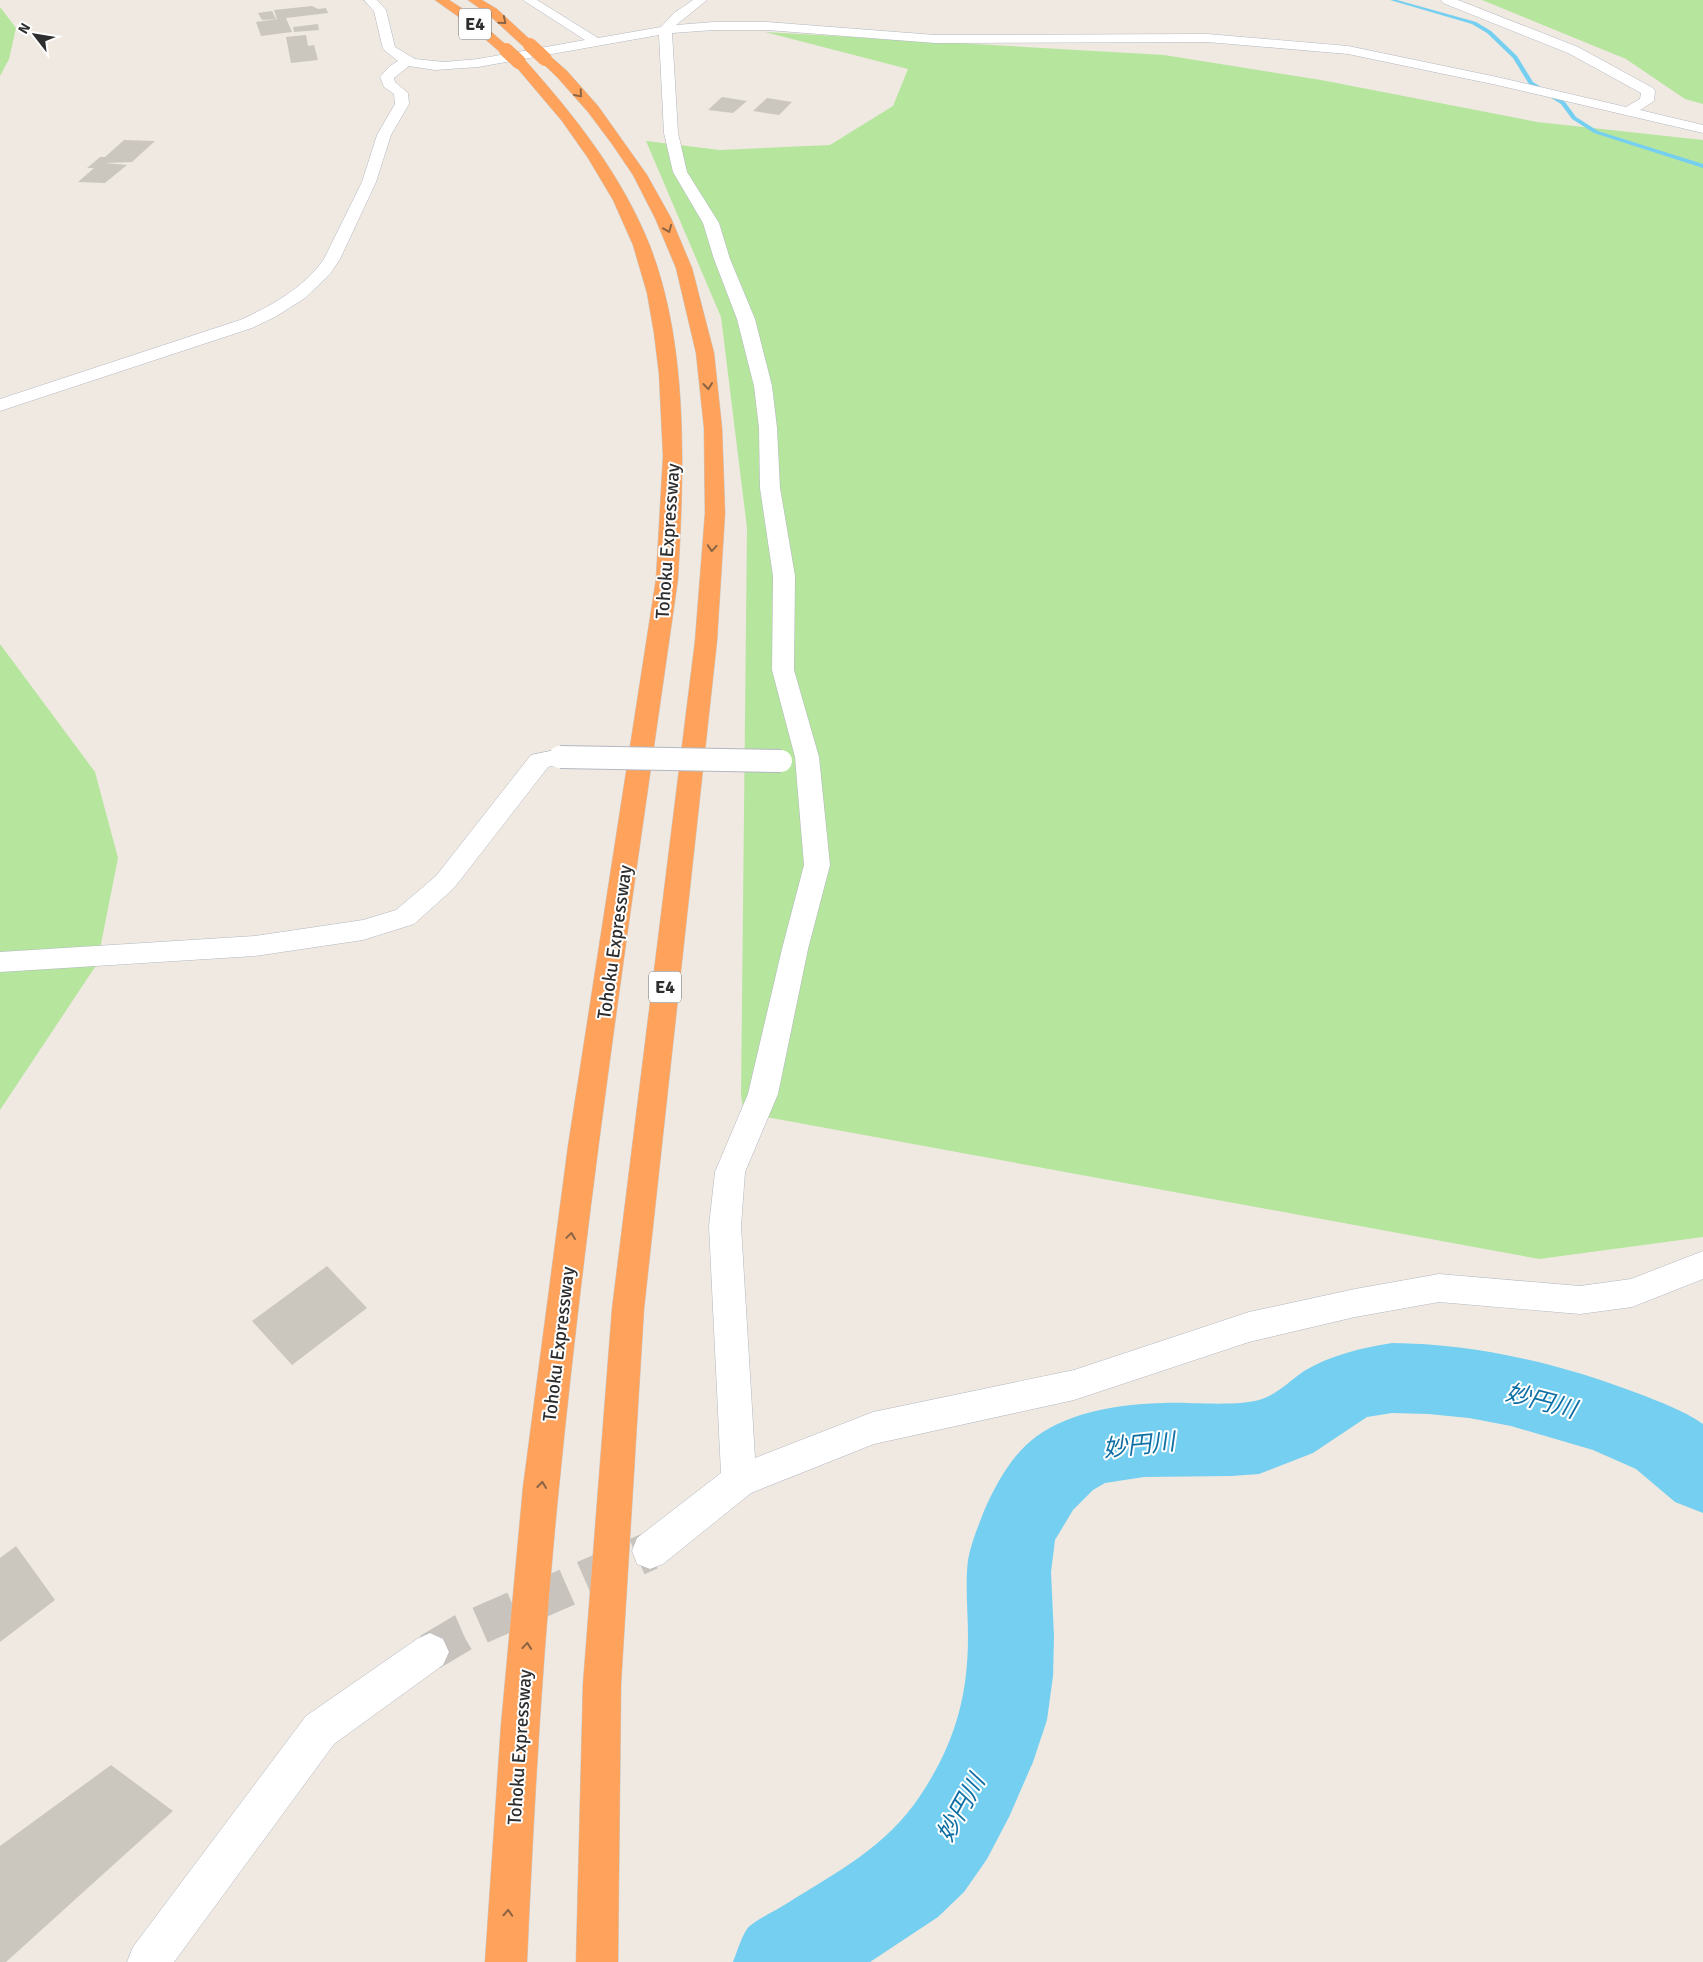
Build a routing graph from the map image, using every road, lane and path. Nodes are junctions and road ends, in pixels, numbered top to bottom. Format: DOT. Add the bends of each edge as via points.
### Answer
graph roads {
  1 [pos="370,0"];
  2 [pos="441,0"];
  3 [pos="474,0"];
  4 [pos="529,0"];
  5 [pos="701,0"];
  6 [pos="1447,0"];
  7 [pos="665,30"];
  8 [pos="596,42"];
  9 [pos="533,53"];
  10 [pos="408,61"];
  11 [pos="1627,112"];
  12 [pos="1703,129"];
  13 [pos="0,405"];
  14 [pos="794,759"];
  15 [pos="0,962"];
  16 [pos="1703,1265"];
  17 [pos="739,1481"];
  18 [pos="650,1551"];
  19 [pos="430,1652"];
  20 [pos="148,1962"];
  21 [pos="506,1962"];
  22 [pos="597,1962"];
  1 -- 10 [label="street" via="380,10 389,49"];
  2 -- 9 [label="highway, Tohoku Expressway / E4"];
  3 -- 9 [label="highway, Tohoku Expressway / E4, one-way" via="493,12"];
  4 -- 8 [label="street"];
  5 -- 7 [label="street"];
  6 -- 11 [label="street" via="1573,50 1648,91 1647,101"];
  7 -- 8 [label="street"];
  7 -- 11 [label="street" via="742,25 935,38 1207,38 1348,50"];
  7 -- 14 [label="street" via="671,133 680,172 711,223 746,319 763,386 770,488 784,576 783,670"];
  8 -- 9 [label="street"];
  9 -- 10 [label="street" via="454,65"];
  21 -- 9 [label="highway, Tohoku Expressway / E4, one-way" via="522,1696 541,1490 566,1272 667,579 673,495 673,429 668,369 658,307 644,252 624,207 596,158 568,119"];
  9 -- 22 [label="highway, Tohoku Expressway / E4, one-way" via="562,74 587,102 640,175 663,218 684,268 705,353 713,428 715,513 706,641 628,1309 602,1684"];
  10 -- 13 [label="street" via="387,77 389,84 401,92 402,104 384,135 369,182 332,259 322,274 299,294 246,324"];
  11 -- 12 [label="street"];
  14 -- 15 [label="street, bridge" via="560,757 540,761 445,882 405,917 362,930 255,946"];
  14 -- 17 [label="street" via="817,865 763,1094 730,1172 725,1226"];
  16 -- 17 [label="street" via="1632,1293 1580,1300 1439,1288 1355,1302 1248,1327 1074,1385 873,1428"];
  17 -- 18 [label="street"];
  19 -- 20 [label="street" via="320,1730"];
}
